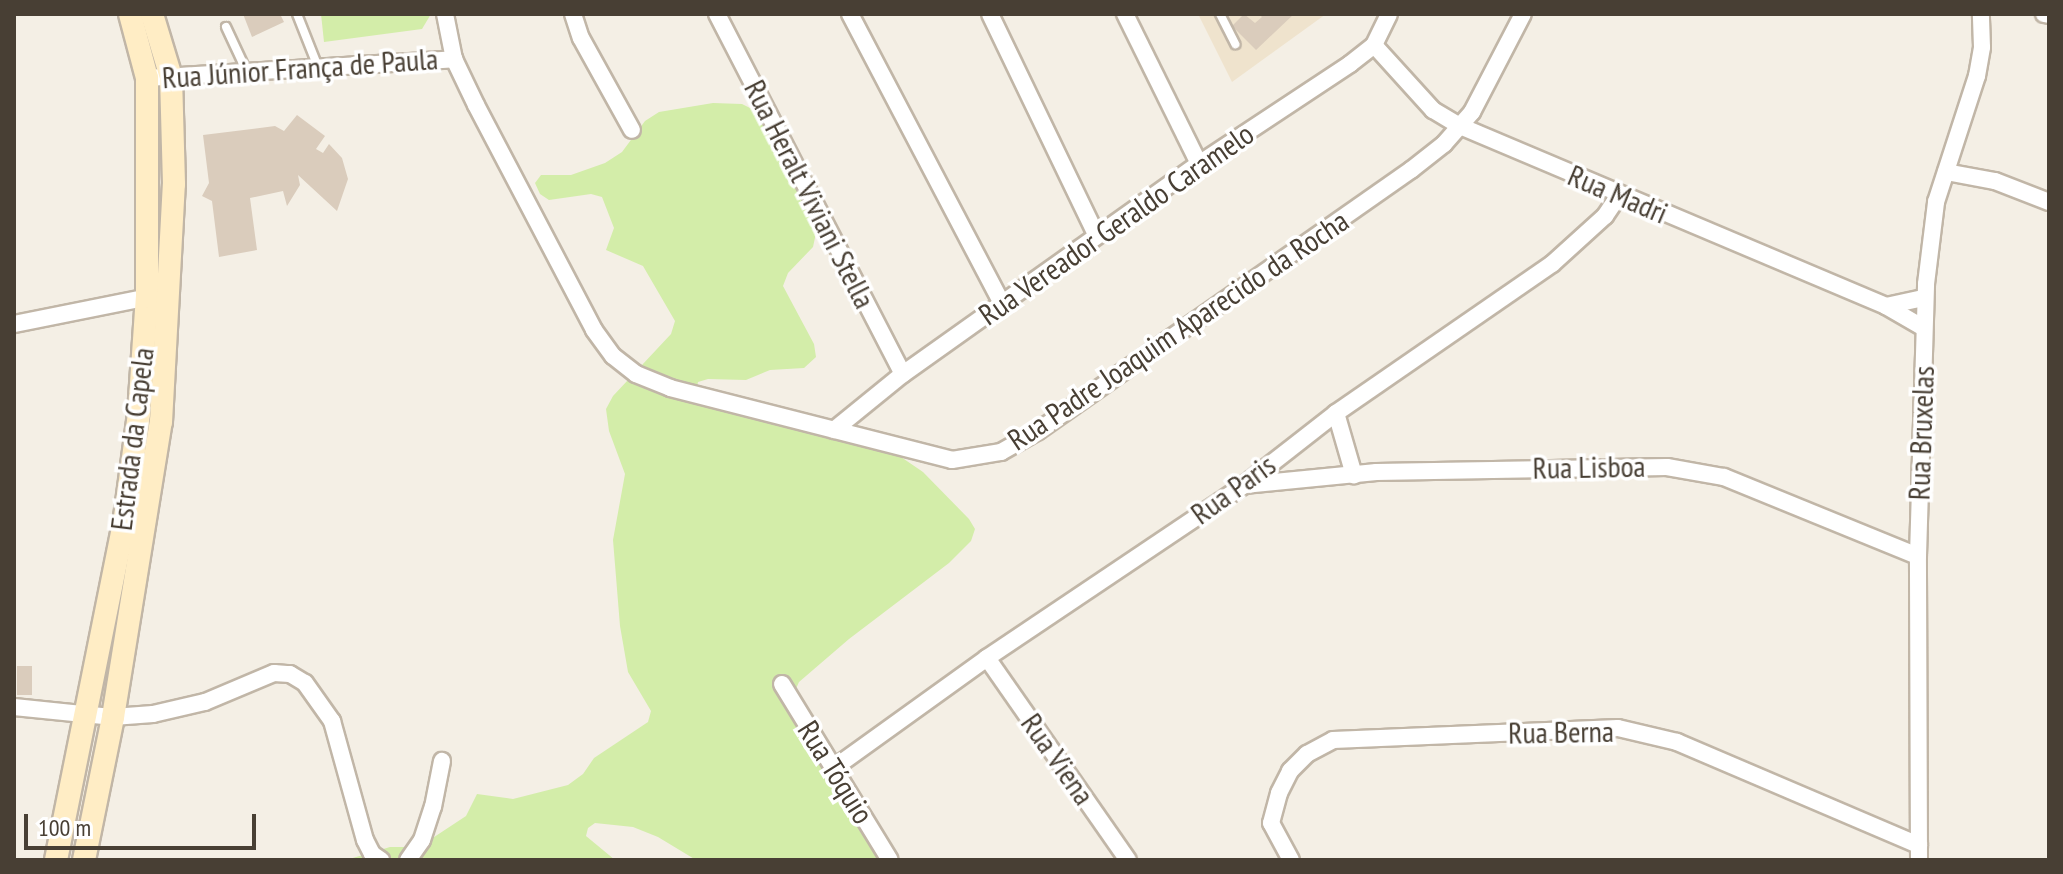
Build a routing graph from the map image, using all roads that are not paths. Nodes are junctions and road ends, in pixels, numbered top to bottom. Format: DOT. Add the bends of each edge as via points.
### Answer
graph roads {
  1 [pos="130,14"];
  2 [pos="152,14"];
  3 [pos="297,14"];
  4 [pos="445,14"];
  5 [pos="573,14"];
  6 [pos="717,14"];
  7 [pos="850,14"];
  8 [pos="990,14"];
  9 [pos="1125,14"];
  10 [pos="1220,14"];
  11 [pos="1389,14"];
  12 [pos="1523,14"];
  13 [pos="1981,14"];
  14 [pos="226,27"];
  15 [pos="1235,44"];
  16 [pos="1374,45"];
  17 [pos="454,59"];
  18 [pos="318,67"];
  19 [pos="247,72"];
  20 [pos="171,77"];
  21 [pos="147,78"];
  22 [pos="1460,126"];
  23 [pos="632,130"];
  24 [pos="1199,164"];
  25 [pos="1946,172"];
  26 [pos="1619,195"];
  27 [pos="2049,202"];
  28 [pos="1097,236"];
  29 [pos="157,295"];
  30 [pos="1925,298"];
  31 [pos="1002,304"];
  32 [pos="1886,306"];
  33 [pos="14,324"];
  34 [pos="1924,328"];
  35 [pos="903,374"];
  36 [pos="1336,413"];
  37 [pos="834,430"];
  38 [pos="1354,475"];
  39 [pos="1244,485"];
  40 [pos="1918,556"];
  41 [pos="987,658"];
  42 [pos="782,684"];
  43 [pos="14,707"];
  44 [pos="83,713"];
  45 [pos="113,717"];
  46 [pos="442,761"];
  47 [pos="834,768"];
  48 [pos="1919,853"];
  49 [pos="56,860"];
  50 [pos="84,860"];
  51 [pos="381,860"];
  52 [pos="408,860"];
  53 [pos="890,860"];
  54 [pos="1128,860"];
  55 [pos="1291,860"];
  1 -- 21 [label="main road, Estrada da Capela"];
  2 -- 20 [label="main road, Estrada da Capela"];
  3 -- 18 [label="lane"];
  4 -- 17 [label="street, Rua Padre Joaquim Aparecido da Rocha"];
  5 -- 23 [label="street"];
  6 -- 35 [label="street, Rua Heralt Viviani Stella"];
  7 -- 31 [label="street"];
  8 -- 28 [label="street"];
  9 -- 24 [label="street"];
  10 -- 15 [label="lane"];
  11 -- 16 [label="street, Rua Vereador Geraldo Caramelo"];
  12 -- 22 [label="street, Rua Padre Joaquim Aparecido da Rocha" via="1487,88"];
  13 -- 25 [label="street, Rua Bruxelas" via="1977,76"];
  14 -- 19 [label="lane"];
  16 -- 22 [label="street, Rua Madri" via="1433,110"];
  16 -- 24 [label="street, Rua Vereador Geraldo Caramelo"];
  17 -- 18 [label="street, Rua Júnior França de Paula"];
  17 -- 37 [label="street, Rua Padre Joaquim Aparecido da Rocha" via="594,330 613,356 636,374 670,388"];
  18 -- 19 [label="street, Rua Júnior França de Paula"];
  19 -- 20 [label="street, Rua Júnior França de Paula"];
  20 -- 21 [label="street, Rua Júnior França de Paula"];
  20 -- 29 [label="main road, Estrada da Capela" via="174,184"];
  21 -- 29 [label="main road, Estrada da Capela"];
  22 -- 26 [label="street, Rua Madri"];
  22 -- 37 [label="street, Rua Padre Joaquim Aparecido da Rocha" via="1411,170 1001,452 952,460"];
  24 -- 28 [label="street, Rua Vereador Geraldo Caramelo"];
  25 -- 27 [label="street" via="1995,181"];
  25 -- 30 [label="street, Rua Bruxelas" via="1936,202"];
  26 -- 32 [label="street, Rua Madri"];
  26 -- 36 [label="street, Rua Paris" via="1605,216 1552,264"];
  28 -- 31 [label="street, Rua Vereador Geraldo Caramelo"];
  29 -- 33 [label="street"];
  29 -- 44 [label="main road, Estrada da Capela" via="125,517"];
  29 -- 45 [label="main road, Estrada da Capela" via="161,422"];
  30 -- 32 [label="street"];
  30 -- 34 [label="street, Rua Bruxelas"];
  31 -- 35 [label="street, Rua Vereador Geraldo Caramelo"];
  32 -- 34 [label="street, Rua Madri"];
  34 -- 40 [label="street, Rua Bruxelas"];
  35 -- 37 [label="street, Rua Vereador Geraldo Caramelo"];
  36 -- 38 [label="street"];
  36 -- 39 [label="street, Rua Paris"];
  38 -- 39 [label="street, Rua Lisboa"];
  38 -- 40 [label="street, Rua Lisboa" via="1667,467 1724,477"];
  39 -- 41 [label="street, Rua Paris"];
  40 -- 48 [label="street, Rua Bruxelas"];
  41 -- 47 [label="street, Rua Paris"];
  41 -- 54 [label="street, Rua Viena"];
  42 -- 47 [label="street, Rua Tóquio"];
  43 -- 44 [label="street"];
  44 -- 45 [label="street"];
  44 -- 49 [label="main road, Estrada da Capela"];
  45 -- 50 [label="main road, Estrada da Capela"];
  45 -- 51 [label="street" via="205,702 274,673 290,674 305,683 332,721 365,840"];
  46 -- 52 [label="street" via="422,840"];
  47 -- 53 [label="street, Rua Tóquio"];
  48 -- 55 [label="street, Rua Berna" via="1677,742 1618,728 1333,740 1298,763 1279,793 1271,823"];
}
